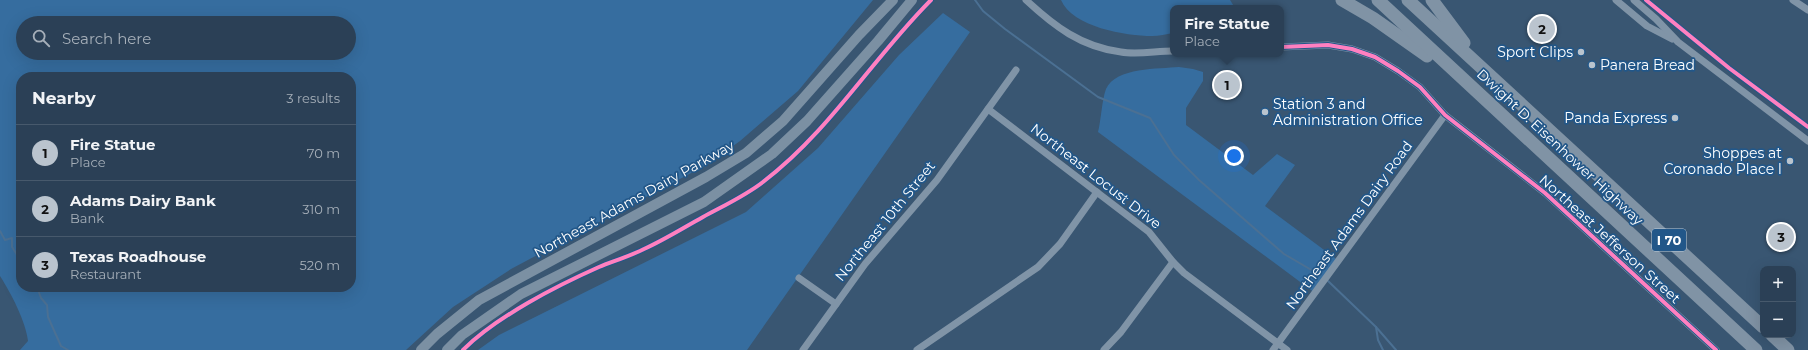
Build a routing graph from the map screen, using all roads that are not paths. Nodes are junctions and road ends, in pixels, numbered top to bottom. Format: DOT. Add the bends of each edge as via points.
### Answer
graph roads {
  1 [pos="893,0"];
  2 [pos="912,0"];
  3 [pos="1026,0"];
  4 [pos="1342,0"];
  5 [pos="1378,0"];
  6 [pos="1408,0"];
  7 [pos="1432,0"];
  8 [pos="1616,0"];
  9 [pos="1634,0"];
  10 [pos="1793,0"];
  11 [pos="1808,10"];
  12 [pos="1678,42"];
  13 [pos="1284,47"];
  14 [pos="1170,51"];
  15 [pos="1482,69"];
  16 [pos="1016,70"];
  17 [pos="1482,96"];
  18 [pos="988,109"];
  19 [pos="1445,115"];
  20 [pos="1808,141"];
  21 [pos="1097,192"];
  22 [pos="1173,262"];
  23 [pos="799,278"];
  24 [pos="836,304"];
  25 [pos="1760,324"];
  26 [pos="1775,338"];
  27 [pos="1278,343"];
  28 [pos="421,350"];
  29 [pos="447,350"];
  30 [pos="803,350"];
  31 [pos="917,350"];
  32 [pos="1104,350"];
  33 [pos="1273,350"];
  34 [pos="1287,350"];
  35 [pos="1716,350"];
  36 [pos="1756,350"];
  37 [pos="1788,350"];
  1 -- 28 [label="main road, Northeast Adams Dairy Parkway" via="783,121 746,153 479,300"];
  2 -- 29 [label="main road" via="807,121 772,154 704,202 521,294 462,335"];
  3 -- 14 [label="street" via="1050,22 1073,37 1097,47 1122,52"];
  4 -- 17 [label="highway" via="1373,18"];
  5 -- 17 [label="highway, Dwight D. Eisenhower Highway / I 70"];
  6 -- 15 [label="highway, Dwight D. Eisenhower Highway / I 70"];
  7 -- 15 [label="highway"];
  8 -- 12 [label="street" via="1647,26"];
  9 -- 12 [label="street"];
  10 -- 11 [label="street"];
  12 -- 20 [label="street"];
  13 -- 19 [label="street, Northeast Jefferson Street" via="1328,45 1352,49 1375,57 1420,87"];
  15 -- 25 [label="highway, Dwight D. Eisenhower Highway / I 70"];
  16 -- 18 [label="street, Northeast 10th Street"];
  17 -- 36 [label="highway, Dwight D. Eisenhower Highway / I 70"];
  18 -- 21 [label="street, Northeast Locust Drive"];
  18 -- 24 [label="street, Northeast 10th Street" via="937,180 869,259"];
  19 -- 27 [label="street, Northeast Adams Dairy Road"];
  19 -- 35 [label="street, Northeast Jefferson Street" via="1545,193"];
  21 -- 22 [label="street, Northeast Locust Drive" via="1149,232"];
  21 -- 31 [label="street" via="1060,244 1038,267"];
  22 -- 27 [label="street, Northeast Locust Drive"];
  22 -- 32 [label="street" via="1121,332"];
  23 -- 24 [label="street"];
  24 -- 30 [label="street, Northeast 10th Street"];
  26 -- 37 [label="highway"];
  27 -- 33 [label="street, Northeast Adams Dairy Road"];
  27 -- 34 [label="street, Northeast Locust Drive"];
}
